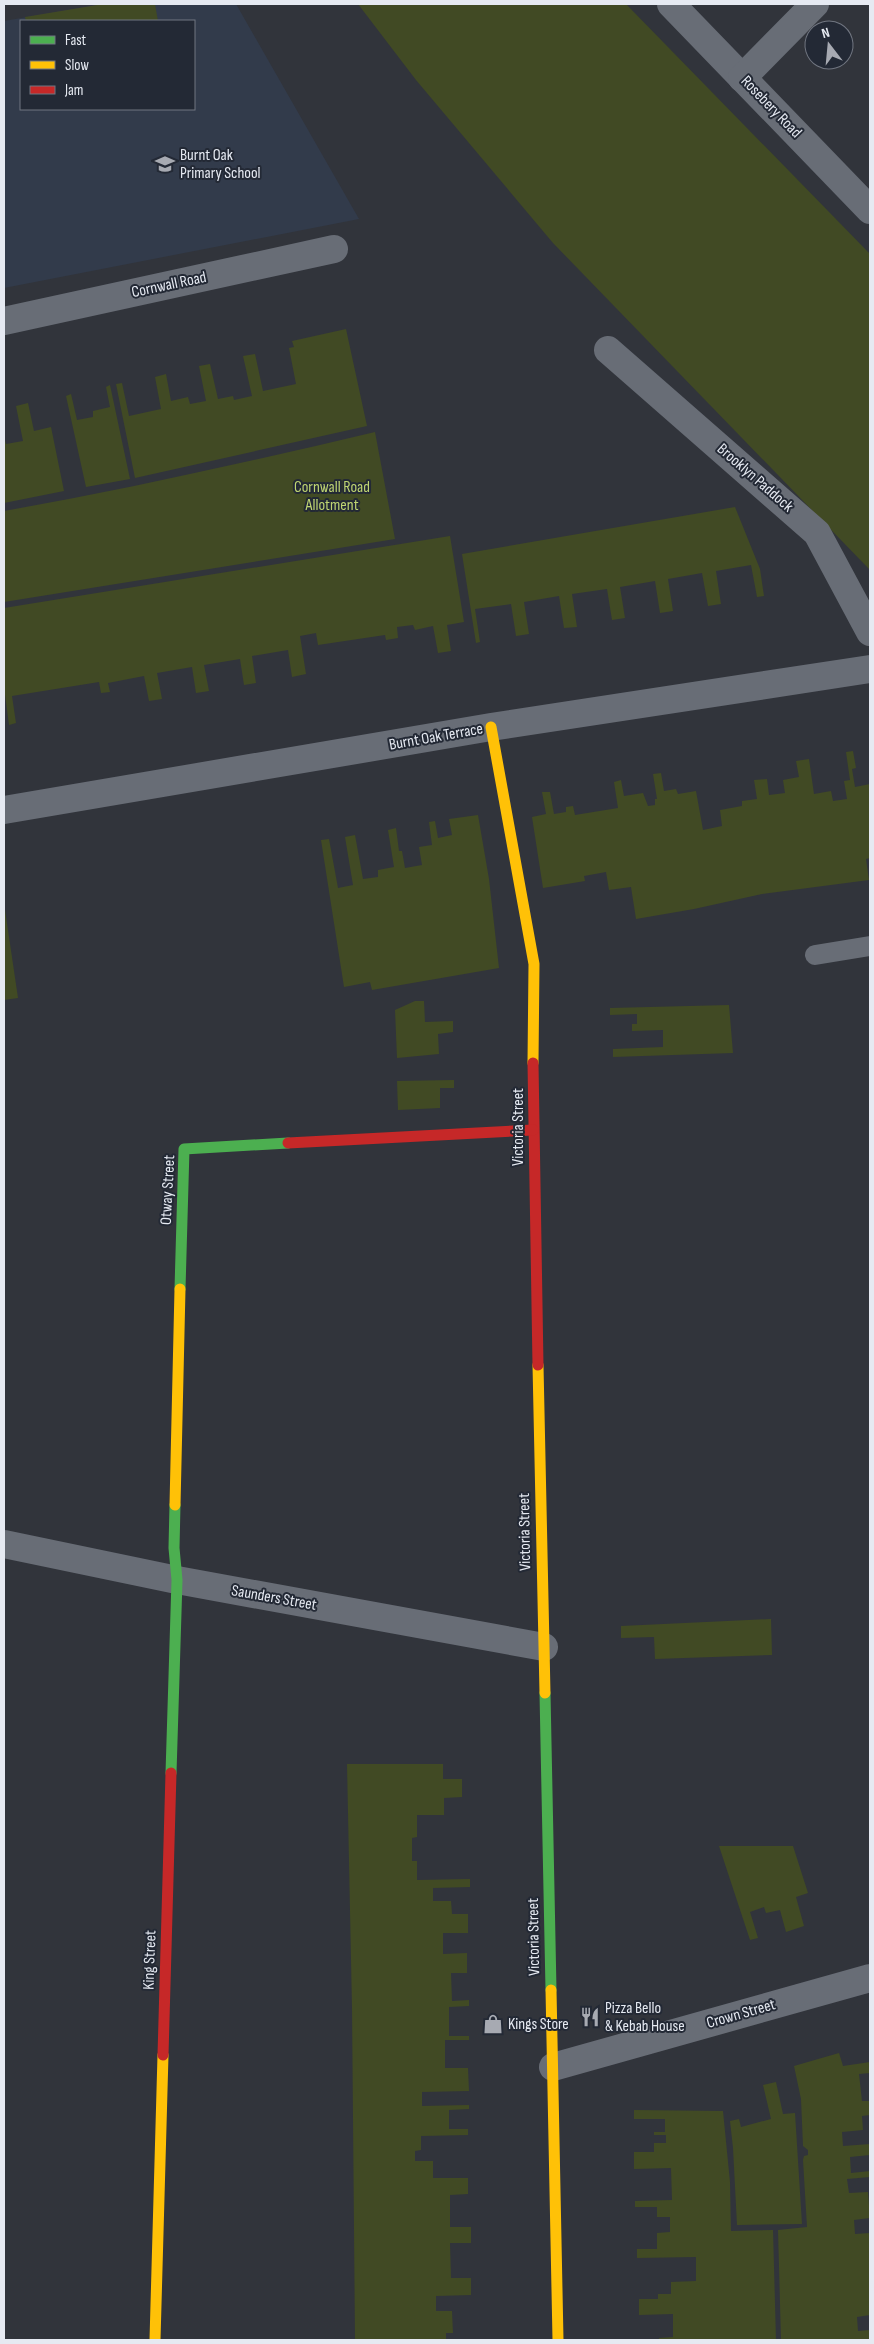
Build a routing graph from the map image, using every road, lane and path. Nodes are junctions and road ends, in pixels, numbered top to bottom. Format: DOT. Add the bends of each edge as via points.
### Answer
graph roads {
  1 [pos="671,4"];
  2 [pos="815,4"];
  3 [pos="742,78"];
  4 [pos="870,210"];
  5 [pos="334,249"];
  6 [pos="4,321"];
  7 [pos="608,350"];
  8 [pos="870,632"];
  9 [pos="870,670"];
  10 [pos="491,727"];
  11 [pos="4,810"];
  12 [pos="870,946"];
  13 [pos="815,955"];
  14 [pos="533,1130"];
  15 [pos="4,1544"];
  16 [pos="177,1580"];
  17 [pos="544,1647"];
  18 [pos="870,1978"];
  19 [pos="553,2067"];
  20 [pos="155,2340"];
  21 [pos="558,2340"];
  1 -- 3 [label="street, Rosebery Road"];
  2 -- 3 [label="street"];
  3 -- 4 [label="street, Rosebery Road"];
  5 -- 6 [label="street, Cornwall Road"];
  7 -- 8 [label="street, Brooklyn Paddock" via="817,533"];
  9 -- 10 [label="street, Burnt Oak Terrace"];
  10 -- 11 [label="street, Burnt Oak Terrace"];
  10 -- 14 [label="street, Victoria Street" via="534,964"];
  12 -- 13 [label="lane"];
  14 -- 16 [label="street, Otway Street" via="184,1149 174,1548"];
  14 -- 17 [label="street, Victoria Street"];
  15 -- 16 [label="street, Saunders Street"];
  16 -- 17 [label="street, Saunders Street"];
  16 -- 20 [label="street, King Street"];
  17 -- 19 [label="street, Victoria Street"];
  18 -- 19 [label="street, Crown Street"];
  19 -- 21 [label="street, Victoria Street"];
}
